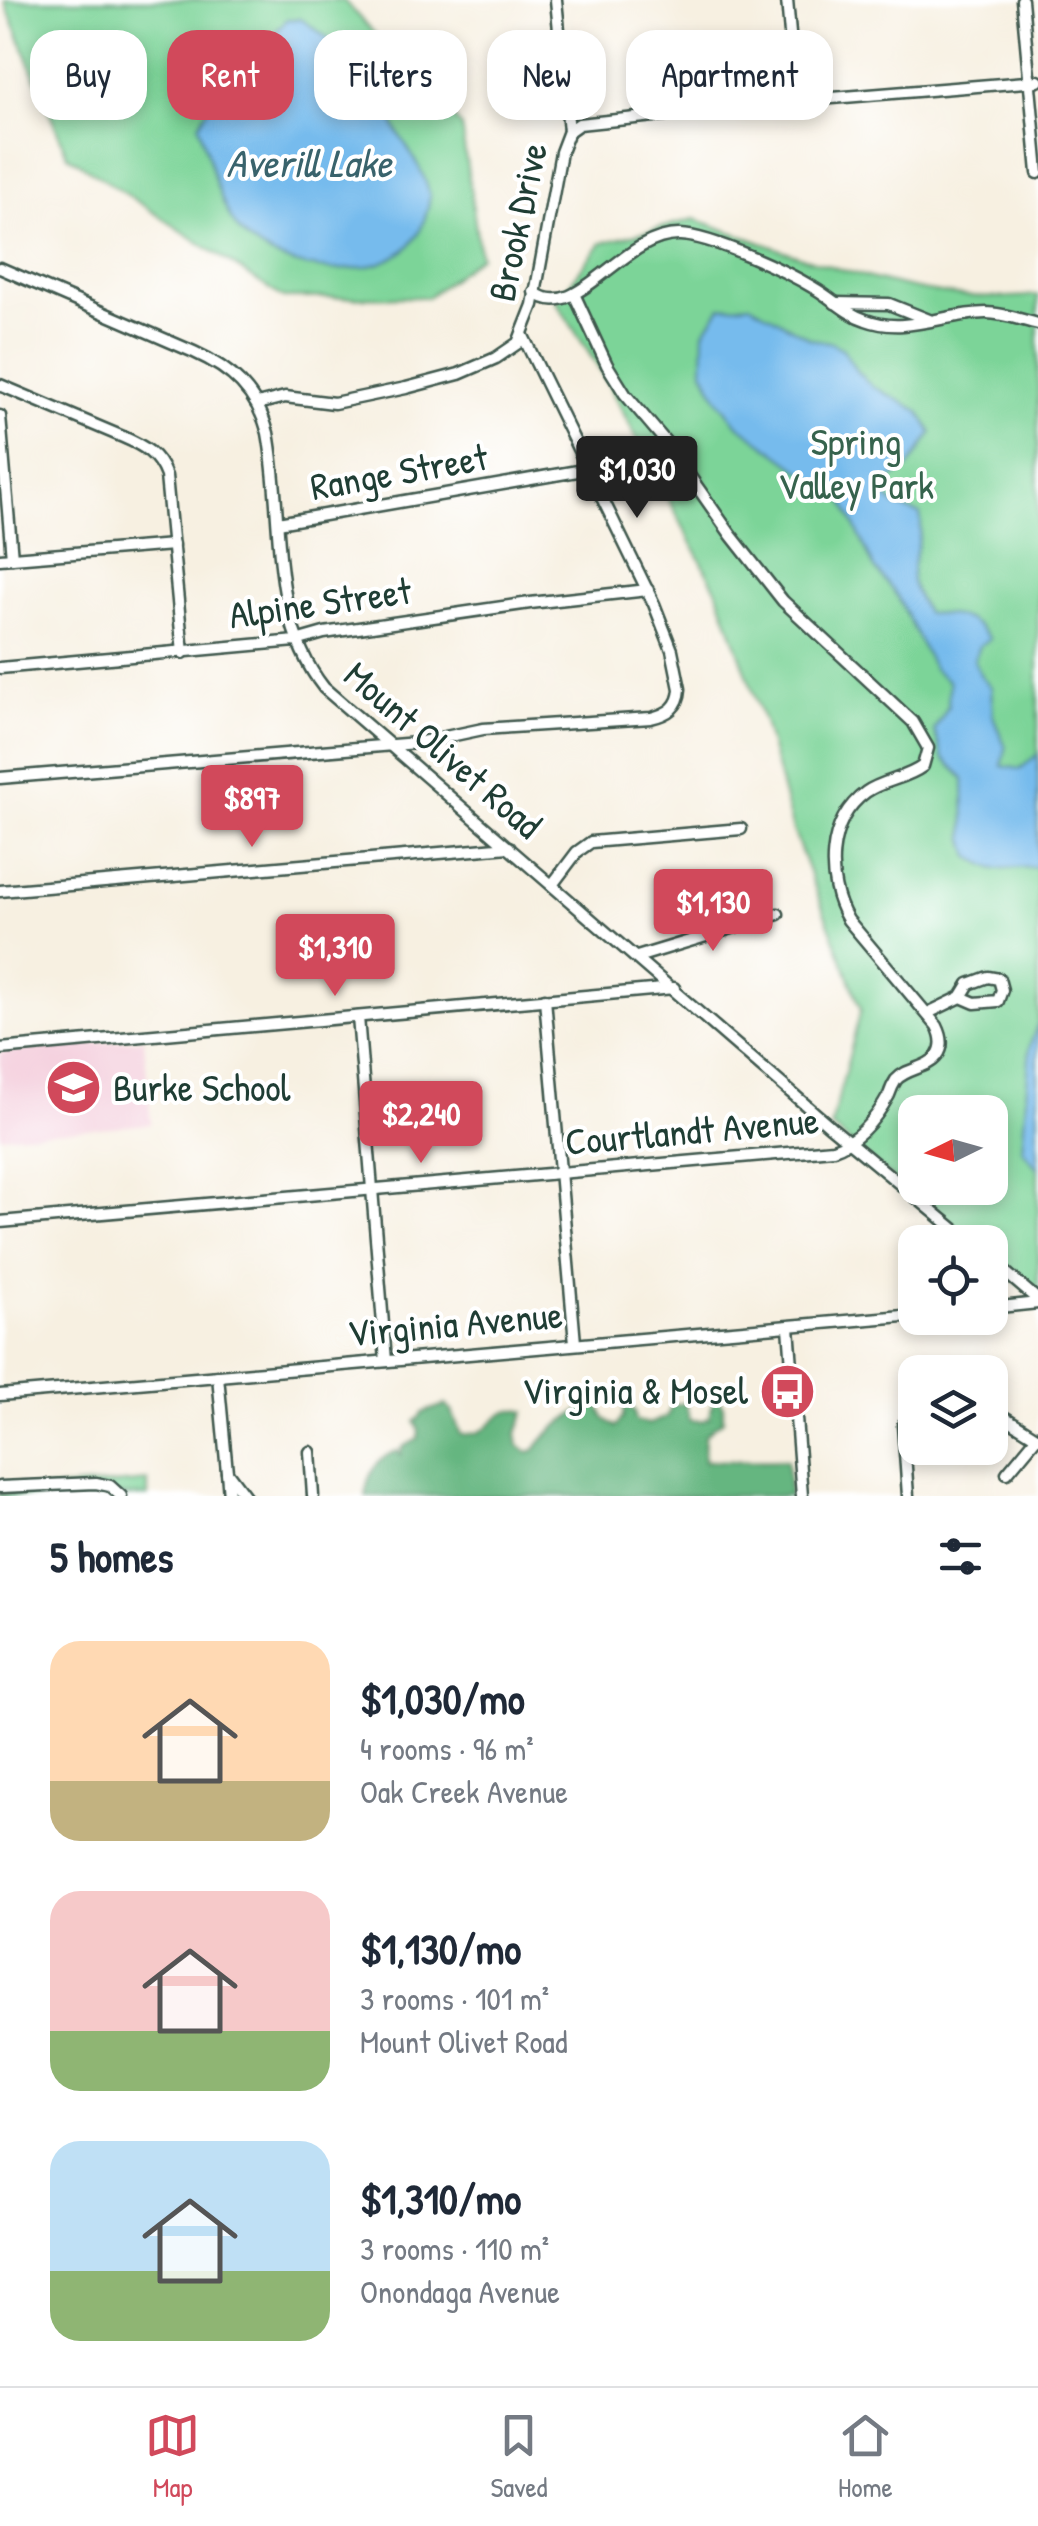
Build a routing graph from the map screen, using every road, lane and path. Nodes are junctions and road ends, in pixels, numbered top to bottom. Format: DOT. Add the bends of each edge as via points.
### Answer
graph roads {
  1 [pos="556,0"];
  2 [pos="787,0"];
  3 [pos="1022,0"];
  4 [pos="790,30"];
  5 [pos="1034,82"];
  6 [pos="833,98"];
  7 [pos="626,118"];
  8 [pos="569,130"];
  9 [pos="1038,173"];
  10 [pos="0,268"];
  11 [pos="534,292"];
  12 [pos="575,296"];
  13 [pos="836,302"];
  14 [pos="930,320"];
  15 [pos="1038,324"];
  16 [pos="523,336"];
  17 [pos="0,385"];
  18 [pos="257,404"];
  19 [pos="0,416"];
  20 [pos="589,469"];
  21 [pos="278,523"];
  22 [pos="173,544"];
  23 [pos="6,559"];
  24 [pos="648,590"];
  25 [pos="296,641"];
  26 [pos="183,652"];
  27 [pos="0,668"];
  28 [pos="386,745"];
  29 [pos="0,778"];
  30 [pos="741,829"];
  31 [pos="508,847"];
  32 [pos="552,885"];
  33 [pos="0,891"];
  34 [pos="778,914"];
  35 [pos="637,957"];
  36 [pos="674,988"];
  37 [pos="961,997"];
  38 [pos="545,1000"];
  39 [pos="928,1012"];
  40 [pos="358,1017"];
  41 [pos="0,1048"];
  42 [pos="851,1142"];
  43 [pos="560,1174"];
  44 [pos="372,1190"];
  45 [pos="0,1222"];
  46 [pos="950,1225"];
  47 [pos="1008,1275"];
  48 [pos="1038,1302"];
  49 [pos="1008,1306"];
  50 [pos="898,1317"];
  51 [pos="789,1327"];
  52 [pos="574,1344"];
  53 [pos="386,1361"];
  54 [pos="218,1376"];
  55 [pos="0,1395"];
  56 [pos="1008,1419"];
  57 [pos="1038,1438"];
  58 [pos="310,1452"];
  59 [pos="906,1465"];
  60 [pos="227,1472"];
  61 [pos="1006,1473"];
  62 [pos="0,1487"];
  63 [pos="121,1496"];
  64 [pos="229,1496"];
  65 [pos="246,1496"];
  66 [pos="313,1496"];
  67 [pos="802,1496"];
  68 [pos="908,1496"];
  1 -- 8 [label="street"];
  2 -- 4 [label="street"];
  3 -- 5 [label="street"];
  5 -- 6 [label="street, Brook Drive"];
  5 -- 9 [label="street"];
  7 -- 8 [label="street, Brook Drive"];
  8 -- 11 [label="street, Brook Drive"];
  10 -- 18 [label="street, Mount Olivet Road" via="216,362"];
  11 -- 12 [label="street" via="556,301"];
  11 -- 16 [label="street, Brook Drive"];
  12 -- 13 [label="street" via="634,249 682,235 768,266"];
  12 -- 39 [label="street" via="614,379 731,536 798,617 907,715 926,742 923,766 856,801 837,834 833,861 834,887 848,920"];
  13 -- 14 [label="street" via="889,304"];
  13 -- 14 [label="street" via="881,325"];
  14 -- 15 [label="street" via="989,313"];
  16 -- 18 [label="street, Brook Drive" via="484,363 406,388 334,403 285,397"];
  16 -- 20 [label="street"];
  17 -- 22 [label="street" via="151,451 166,476"];
  18 -- 21 [label="street, Mount Olivet Road" via="271,447"];
  19 -- 23 [label="street"];
  20 -- 21 [label="street, Range Street"];
  20 -- 24 [label="street"];
  21 -- 25 [label="street, Mount Olivet Road"];
  22 -- 23 [label="street"];
  22 -- 26 [label="street"];
  24 -- 25 [label="street, Alpine Street"];
  24 -- 28 [label="street" via="677,670 679,697 672,710 651,718 484,729"];
  25 -- 26 [label="street, Alpine Street"];
  25 -- 28 [label="street, Mount Olivet Road" via="324,688"];
  26 -- 27 [label="street, Alpine Street"];
  28 -- 29 [label="street"];
  28 -- 31 [label="street, Mount Olivet Road"];
  30 -- 32 [label="street" via="591,842"];
  31 -- 32 [label="street, Mount Olivet Road"];
  31 -- 33 [label="street"];
  32 -- 35 [label="street, Mount Olivet Road"];
  34 -- 35 [label="street"];
  35 -- 36 [label="street, Mount Olivet Road"];
  36 -- 38 [label="street"];
  36 -- 42 [label="street, Mount Olivet Road"];
  37 -- 39 [label="street"];
  38 -- 40 [label="street"];
  38 -- 43 [label="street"];
  39 -- 42 [label="street" via="941,1034 938,1054 896,1080"];
  40 -- 41 [label="street"];
  40 -- 44 [label="street"];
  42 -- 43 [label="street, Courtlandt Avenue"];
  42 -- 46 [label="street, Mount Olivet Road"];
  43 -- 44 [label="street, Courtlandt Avenue"];
  43 -- 52 [label="street"];
  44 -- 45 [label="street, Courtlandt Avenue"];
  44 -- 53 [label="street"];
  47 -- 48 [label="street"];
  48 -- 49 [label="street"];
  50 -- 51 [label="street, Virginia Avenue"];
  51 -- 52 [label="street, Virginia Avenue"];
  51 -- 67 [label="street"];
  52 -- 53 [label="street, Virginia Avenue"];
  53 -- 54 [label="street, Virginia Avenue"];
  54 -- 55 [label="street, Virginia Avenue"];
  54 -- 60 [label="street"];
  56 -- 57 [label="street"];
  57 -- 61 [label="street"];
  58 -- 66 [label="street"];
  59 -- 68 [label="street"];
  60 -- 64 [label="street"];
  60 -- 65 [label="street"];
  62 -- 63 [label="street" via="96,1483"];
}
